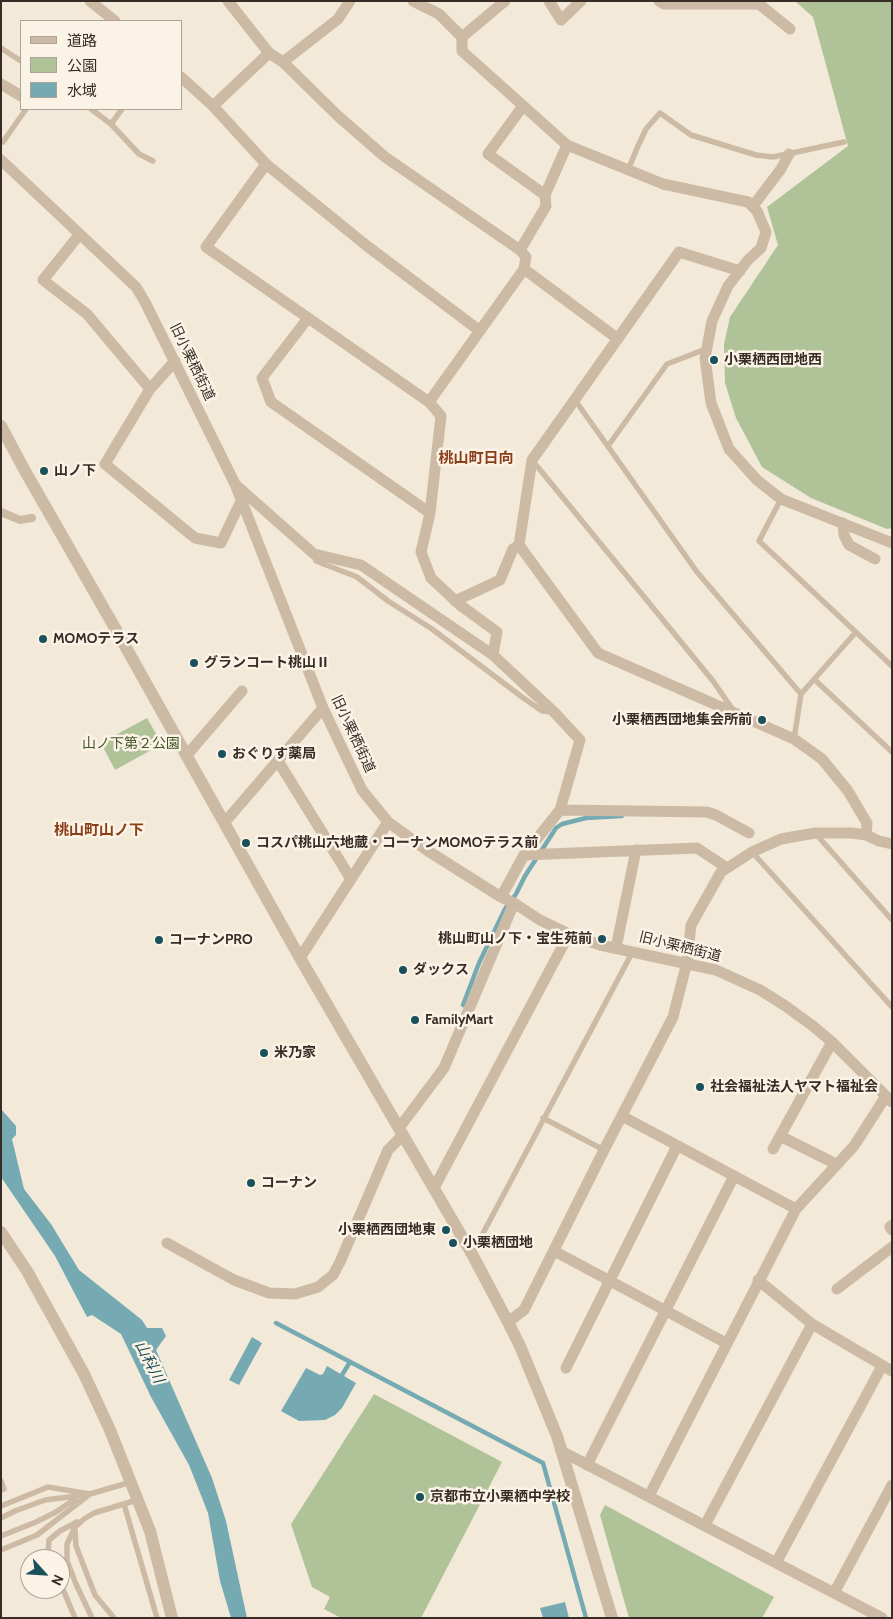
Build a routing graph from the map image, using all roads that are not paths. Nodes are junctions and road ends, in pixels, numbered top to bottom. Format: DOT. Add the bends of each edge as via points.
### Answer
graph roads {
  1 [pos="90,1"];
  2 [pos="350,1"];
  3 [pos="413,1"];
  4 [pos="505,1"];
  5 [pos="549,1"];
  6 [pos="581,1"];
  7 [pos="659,1"];
  8 [pos="230,2"];
  9 [pos="114,20"];
  10 [pos="790,29"];
  11 [pos="462,37"];
  12 [pos="1,48"];
  13 [pos="269,53"];
  14 [pos="20,60"];
  15 [pos="284,62"];
  16 [pos="182,78"];
  17 [pos="1,84"];
  18 [pos="20,95"];
  19 [pos="213,106"];
  20 [pos="523,106"];
  21 [pos="25,110"];
  22 [pos="92,110"];
  23 [pos="121,110"];
  24 [pos="111,124"];
  25 [pos="1,141"];
  26 [pos="844,142"];
  27 [pos="567,146"];
  28 [pos="788,154"];
  29 [pos="1,160"];
  30 [pos="153,161"];
  31 [pos="266,164"];
  32 [pos="628,170"];
  33 [pos="545,195"];
  34 [pos="753,206"];
  35 [pos="79,235"];
  36 [pos="520,250"];
  37 [pos="524,270"];
  38 [pos="740,271"];
  39 [pos="308,318"];
  40 [pos="480,331"];
  41 [pos="618,339"];
  42 [pos="706,349"];
  43 [pos="175,361"];
  44 [pos="150,389"];
  45 [pos="575,400"];
  46 [pos="429,402"];
  47 [pos="1,426"];
  48 [pos="608,446"];
  49 [pos="532,460"];
  50 [pos="234,484"];
  51 [pos="781,499"];
  52 [pos="241,501"];
  53 [pos="1,512"];
  54 [pos="430,513"];
  55 [pos="32,518"];
  56 [pos="843,523"];
  57 [pos="892,543"];
  58 [pos="519,545"];
  59 [pos="314,554"];
  60 [pos="875,559"];
  61 [pos="455,600"];
  62 [pos="856,632"];
  63 [pos="493,655"];
  64 [pos="892,666"];
  65 [pos="815,680"];
  66 [pos="242,691"];
  67 [pos="801,694"];
  68 [pos="323,708"];
  69 [pos="555,712"];
  70 [pos="735,714"];
  71 [pos="794,739"];
  72 [pos="892,752"];
  73 [pos="187,755"];
  74 [pos="278,761"];
  75 [pos="560,810"];
  76 [pos="224,822"];
  77 [pos="388,822"];
  78 [pos="749,833"];
  79 [pos="815,833"];
  80 [pos="866,835"];
  81 [pos="892,844"];
  82 [pos="636,850"];
  83 [pos="752,852"];
  84 [pos="526,855"];
  85 [pos="727,868"];
  86 [pos="351,879"];
  87 [pos="508,900"];
  88 [pos="892,920"];
  89 [pos="569,934"];
  90 [pos="616,948"];
  91 [pos="633,951"];
  92 [pos="300,958"];
  93 [pos="686,962"];
  94 [pos="892,1007"];
  95 [pos="832,1042"];
  96 [pos="889,1099"];
  97 [pos="622,1116"];
  98 [pos="543,1118"];
  99 [pos="401,1131"];
  100 [pos="780,1136"];
  101 [pos="677,1146"];
  102 [pos="773,1149"];
  103 [pos="604,1150"];
  104 [pos="836,1164"];
  105 [pos="734,1176"];
  106 [pos="434,1188"];
  107 [pos="796,1208"];
  108 [pos="892,1225"];
  109 [pos="892,1230"];
  110 [pos="1,1232"];
  111 [pos="167,1243"];
  112 [pos="892,1247"];
  113 [pos="554,1251"];
  114 [pos="472,1254"];
  115 [pos="610,1280"];
  116 [pos="758,1280"];
  117 [pos="837,1289"];
  118 [pos="665,1310"];
  119 [pos="508,1322"];
  120 [pos="812,1324"];
  121 [pos="726,1343"];
  122 [pos="566,1368"];
  123 [pos="887,1369"];
  124 [pos="561,1452"];
  125 [pos="587,1465"];
  126 [pos="1,1482"];
  127 [pos="131,1482"];
  128 [pos="892,1485"];
  129 [pos="1,1490"];
  130 [pos="90,1494"];
  131 [pos="80,1496"];
  132 [pos="649,1496"];
  133 [pos="137,1500"];
  134 [pos="124,1504"];
  135 [pos="1,1506"];
  136 [pos="1,1518"];
  137 [pos="84,1519"];
  138 [pos="705,1525"];
  139 [pos="75,1527"];
  140 [pos="1,1536"];
  141 [pos="48,1549"];
  142 [pos="1,1550"];
  143 [pos="776,1562"];
  144 [pos="834,1593"];
  145 [pos="67,1599"];
  146 [pos="75,1618"];
  147 [pos="92,1618"];
  148 [pos="114,1618"];
  149 [pos="157,1618"];
  150 [pos="172,1618"];
  151 [pos="612,1618"];
  152 [pos="882,1618"];
  1 -- 9 [label="street"];
  2 -- 15 [label="street" via="338,19"];
  3 -- 11 [label="street" via="439,14"];
  4 -- 11 [label="street"];
  5 -- 6 [label="street" via="557,23"];
  7 -- 10 [label="street" via="664,4 759,4"];
  8 -- 13 [label="street"];
  11 -- 20 [label="street" via="462,51"];
  12 -- 14 [label="lane"];
  13 -- 15 [label="street"];
  13 -- 19 [label="street"];
  15 -- 36 [label="street" via="385,158"];
  16 -- 19 [label="street"];
  17 -- 18 [label="street"];
  19 -- 31 [label="street"];
  20 -- 27 [label="street"];
  20 -- 33 [label="street" via="488,154"];
  21 -- 25 [label="lane"];
  22 -- 24 [label="lane"];
  23 -- 24 [label="lane"];
  24 -- 30 [label="lane" via="140,154"];
  26 -- 28 [label="lane"];
  27 -- 32 [label="street"];
  27 -- 33 [label="street"];
  28 -- 32 [label="lane" via="773,157 756,155 702,139 660,113 646,130"];
  28 -- 34 [label="street"];
  29 -- 35 [label="street, 旧小栗栖街道"];
  31 -- 39 [label="street" via="206,247"];
  31 -- 40 [label="street" via="367,246"];
  32 -- 34 [label="street" via="662,184 748,202"];
  33 -- 36 [label="street" via="546,206"];
  34 -- 38 [label="street" via="766,232 761,248"];
  35 -- 43 [label="street, 旧小栗栖街道" via="136,287"];
  35 -- 44 [label="street" via="44,280 87,314"];
  36 -- 37 [label="street" via="526,257"];
  37 -- 40 [label="street"];
  37 -- 41 [label="street"];
  38 -- 41 [label="street" via="679,252"];
  38 -- 42 [label="street" via="728,286 712,321"];
  39 -- 46 [label="street"];
  39 -- 54 [label="street" via="262,378 271,402"];
  40 -- 46 [label="street"];
  41 -- 45 [label="street"];
  42 -- 48 [label="lane" via="667,364"];
  42 -- 51 [label="street" via="711,403 729,449 757,480"];
  43 -- 44 [label="street"];
  43 -- 50 [label="street, 旧小栗栖街道"];
  44 -- 52 [label="street" via="105,464 195,538 221,543"];
  45 -- 48 [label="lane"];
  45 -- 49 [label="street"];
  46 -- 54 [label="street" via="442,416"];
  47 -- 73 [label="street"];
  48 -- 67 [label="lane" via="697,572"];
  49 -- 58 [label="street"];
  49 -- 70 [label="lane" via="713,681"];
  50 -- 52 [label="street, 旧小栗栖街道"];
  50 -- 59 [label="street"];
  51 -- 56 [label="street"];
  51 -- 62 [label="lane" via="759,541"];
  52 -- 68 [label="street, 旧小栗栖街道"];
  53 -- 55 [label="street" via="20,520"];
  54 -- 61 [label="street" via="421,552 431,578"];
  56 -- 57 [label="street"];
  56 -- 60 [label="street" via="849,545"];
  58 -- 61 [label="street" via="513,549 500,580"];
  58 -- 70 [label="street" via="598,653"];
  59 -- 63 [label="street" via="361,566"];
  59 -- 69 [label="lane" via="316,561 357,577 542,711"];
  61 -- 63 [label="street" via="497,632"];
  62 -- 64 [label="lane"];
  62 -- 65 [label="lane"];
  63 -- 69 [label="street"];
  65 -- 67 [label="lane"];
  65 -- 72 [label="lane"];
  66 -- 73 [label="street"];
  67 -- 71 [label="lane"];
  68 -- 74 [label="street"];
  68 -- 77 [label="street, 旧小栗栖街道" via="362,790"];
  69 -- 75 [label="street" via="580,740"];
  70 -- 71 [label="street"];
  71 -- 80 [label="street" via="822,759 848,791 867,823"];
  73 -- 76 [label="street"];
  74 -- 76 [label="street"];
  74 -- 86 [label="street"];
  75 -- 78 [label="street" via="707,812"];
  75 -- 84 [label="street"];
  76 -- 92 [label="street"];
  77 -- 86 [label="street"];
  77 -- 87 [label="street, 旧小栗栖街道" via="428,851"];
  79 -- 80 [label="street"];
  79 -- 83 [label="street" via="781,839"];
  79 -- 88 [label="lane"];
  80 -- 81 [label="street"];
  82 -- 84 [label="street"];
  82 -- 85 [label="street" via="697,848"];
  82 -- 90 [label="street"];
  83 -- 85 [label="street"];
  83 -- 94 [label="lane"];
  84 -- 87 [label="street"];
  85 -- 93 [label="street" via="721,872 692,925"];
  86 -- 92 [label="street"];
  87 -- 89 [label="street, 旧小栗栖街道"];
  87 -- 99 [label="street" via="444,1068"];
  89 -- 90 [label="street, 旧小栗栖街道"];
  89 -- 106 [label="street"];
  90 -- 91 [label="street, 旧小栗栖街道"];
  91 -- 93 [label="street, 旧小栗栖街道"];
  91 -- 98 [label="lane"];
  92 -- 99 [label="street"];
  93 -- 95 [label="street, 旧小栗栖街道" via="716,970 760,990"];
  93 -- 97 [label="street" via="673,1017"];
  95 -- 96 [label="street, 旧小栗栖街道"];
  95 -- 100 [label="street"];
  96 -- 104 [label="street" via="854,1146"];
  97 -- 101 [label="street"];
  97 -- 103 [label="street"];
  98 -- 103 [label="lane"];
  98 -- 114 [label="lane"];
  99 -- 106 [label="street"];
  99 -- 111 [label="street" via="388,1150 340,1262 318,1288 295,1294 269,1293 234,1280"];
  100 -- 102 [label="street"];
  100 -- 104 [label="street"];
  101 -- 105 [label="street"];
  101 -- 115 [label="street"];
  103 -- 113 [label="street"];
  104 -- 107 [label="street"];
  105 -- 107 [label="street"];
  105 -- 118 [label="street"];
  106 -- 114 [label="street"];
  107 -- 116 [label="street"];
  108 -- 109 [label="street"];
  110 -- 127 [label="street" via="27,1271 84,1374"];
  112 -- 117 [label="street"];
  113 -- 115 [label="street"];
  113 -- 119 [label="street" via="524,1310"];
  114 -- 119 [label="street"];
  115 -- 118 [label="street"];
  115 -- 122 [label="street"];
  116 -- 120 [label="street"];
  116 -- 121 [label="street"];
  118 -- 121 [label="street"];
  118 -- 125 [label="street"];
  119 -- 124 [label="street" via="528,1364"];
  120 -- 123 [label="street"];
  120 -- 138 [label="street"];
  121 -- 132 [label="street"];
  123 -- 143 [label="street"];
  124 -- 125 [label="street"];
  124 -- 151 [label="street"];
  125 -- 132 [label="street"];
  126 -- 129 [label="lane" via="4,1489"];
  127 -- 130 [label="lane"];
  127 -- 133 [label="street"];
  128 -- 144 [label="street"];
  130 -- 131 [label="lane"];
  130 -- 135 [label="lane" via="48,1487"];
  130 -- 142 [label="lane" via="37,1535"];
  131 -- 136 [label="lane" via="44,1500"];
  131 -- 140 [label="lane" via="49,1516"];
  132 -- 138 [label="street"];
  133 -- 134 [label="lane"];
  133 -- 150 [label="street" via="150,1531"];
  134 -- 137 [label="lane"];
  134 -- 149 [label="lane"];
  137 -- 139 [label="lane"];
  137 -- 141 [label="lane" via="49,1540"];
  138 -- 143 [label="street"];
  139 -- 147 [label="lane" via="67,1544 67,1561"];
  139 -- 148 [label="lane" via="76,1546 95,1595"];
  143 -- 144 [label="street"];
  144 -- 152 [label="street"];
  145 -- 146 [label="lane"];
}
